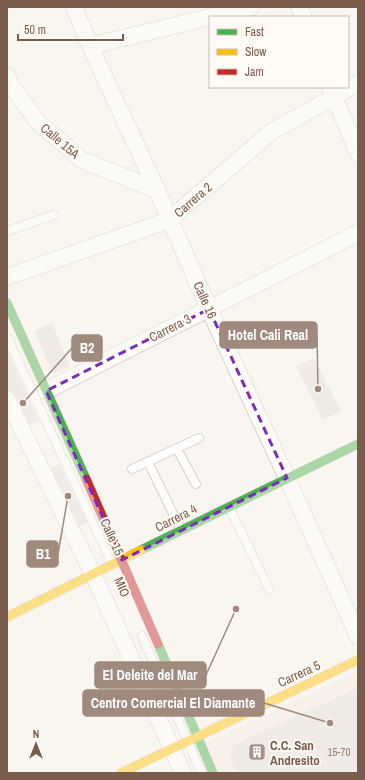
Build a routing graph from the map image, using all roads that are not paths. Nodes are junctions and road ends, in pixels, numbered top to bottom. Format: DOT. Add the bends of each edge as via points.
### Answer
graph roads {
  1 [pos="74,7"];
  2 [pos="252,7"];
  3 [pos="214,16"];
  4 [pos="209,17"];
  5 [pos="90,46"];
  6 [pos="7,76"];
  7 [pos="342,88"];
  8 [pos="331,92"];
  9 [pos="358,153"];
  10 [pos="157,190"];
  11 [pos="54,215"];
  12 [pos="169,220"];
  13 [pos="7,231"];
  14 [pos="358,233"];
  15 [pos="7,277"];
  16 [pos="7,303"];
  17 [pos="209,309"];
  18 [pos="7,337"];
  19 [pos="46,391"];
  20 [pos="7,399"];
  21 [pos="199,438"];
  22 [pos="358,444"];
  23 [pos="177,449"];
  24 [pos="148,462"];
  25 [pos="132,470"];
  26 [pos="287,478"];
  27 [pos="196,484"];
  28 [pos="229,506"];
  29 [pos="182,530"];
  30 [pos="122,560"];
  31 [pos="114,568"];
  32 [pos="93,574"];
  33 [pos="269,589"];
  34 [pos="7,617"];
  35 [pos="139,628"];
  36 [pos="358,636"];
  37 [pos="358,660"];
  38 [pos="198,737"];
  39 [pos="187,742"];
  40 [pos="172,748"];
  41 [pos="121,773"];
  42 [pos="183,773"];
  43 [pos="201,773"];
  44 [pos="213,773"];
  1 -- 5 [label="street, Calle 16"];
  2 -- 3 [label="street"];
  4 -- 5 [label="street"];
  5 -- 10 [label="street, Calle 16"];
  6 -- 10 [label="street, Calle 15A" via="38,122 82,160"];
  7 -- 8 [label="street, Carrera 2"];
  8 -- 9 [label="street"];
  8 -- 12 [label="street, Carrera 2" via="271,132"];
  10 -- 12 [label="street, Calle 16"];
  11 -- 13 [label="lane"];
  12 -- 15 [label="street, Carrera 2"];
  12 -- 17 [label="street, Calle 16"];
  14 -- 17 [label="street, Carrera 3"];
  16 -- 19 [label="street, Calle 15"];
  17 -- 19 [label="street, Carrera 3"];
  17 -- 26 [label="street, Calle 16"];
  18 -- 31 [label="lane, MIO"];
  19 -- 30 [label="street, Calle 15"];
  20 -- 32 [label="street"];
  21 -- 23 [label="lane"];
  22 -- 26 [label="street, Carrera 4"];
  23 -- 24 [label="lane"];
  23 -- 27 [label="lane"];
  24 -- 25 [label="lane"];
  24 -- 29 [label="lane"];
  26 -- 28 [label="street, Carrera 4"];
  26 -- 36 [label="street, Calle 16"];
  28 -- 29 [label="street, Carrera 4"];
  28 -- 33 [label="lane"];
  29 -- 30 [label="street, Carrera 4"];
  30 -- 31 [label="street, Carrera 4"];
  30 -- 38 [label="street, Calle 15"];
  31 -- 32 [label="street, Carrera 4"];
  32 -- 34 [label="street, Carrera 4"];
  32 -- 40 [label="street"];
  35 -- 39 [label="lane"];
  37 -- 38 [label="street, Carrera 5"];
  38 -- 39 [label="street, Carrera 5"];
  38 -- 44 [label="street, Calle 15"];
  39 -- 40 [label="street, Carrera 5"];
  39 -- 43 [label="lane"];
  40 -- 41 [label="street, Carrera 5"];
  40 -- 42 [label="street"];
}
